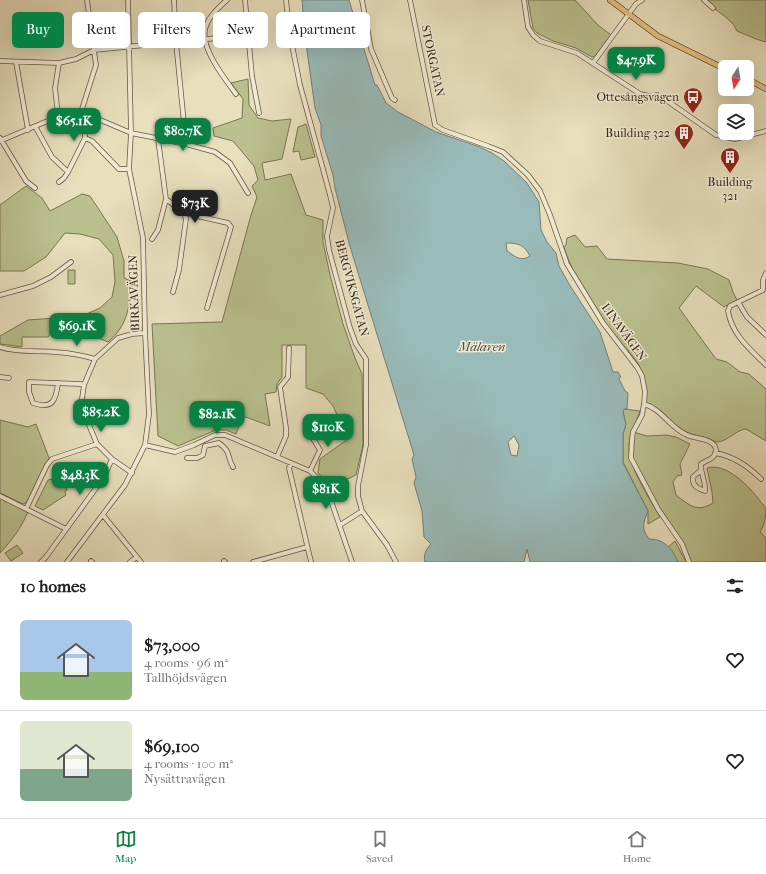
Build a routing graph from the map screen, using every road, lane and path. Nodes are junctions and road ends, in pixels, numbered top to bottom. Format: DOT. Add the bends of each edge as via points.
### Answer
graph roads {
  1 [pos="88,0"];
  2 [pos="128,0"];
  3 [pos="174,0"];
  4 [pos="227,0"];
  5 [pos="245,0"];
  6 [pos="286,0"];
  7 [pos="362,0"];
  8 [pos="410,0"];
  9 [pos="524,0"];
  10 [pos="610,0"];
  11 [pos="642,0"];
  12 [pos="704,0"];
  13 [pos="713,8"];
  14 [pos="128,12"];
  15 [pos="175,12"];
  16 [pos="246,12"];
  17 [pos="629,15"];
  18 [pos="205,30"];
  19 [pos="213,38"];
  20 [pos="205,39"];
  21 [pos="112,48"];
  22 [pos="129,48"];
  23 [pos="177,48"];
  24 [pos="249,48"];
  25 [pos="94,50"];
  26 [pos="0,61"];
  27 [pos="16,62"];
  28 [pos="59,63"];
  29 [pos="593,63"];
  30 [pos="718,65"];
  31 [pos="754,81"];
  32 [pos="754,82"];
  33 [pos="766,85"];
  34 [pos="766,89"];
  35 [pos="236,94"];
  36 [pos="395,100"];
  37 [pos="84,113"];
  38 [pos="259,113"];
  39 [pos="436,126"];
  40 [pos="36,128"];
  41 [pos="28,130"];
  42 [pos="766,130"];
  43 [pos="131,133"];
  44 [pos="85,138"];
  45 [pos="158,139"];
  46 [pos="1,140"];
  47 [pos="186,144"];
  48 [pos="129,169"];
  49 [pos="68,172"];
  50 [pos="59,182"];
  51 [pos="35,188"];
  52 [pos="248,193"];
  53 [pos="166,199"];
  54 [pos="184,213"];
  55 [pos="152,239"];
  56 [pos="71,262"];
  57 [pos="766,273"];
  58 [pos="173,292"];
  59 [pos="764,292"];
  60 [pos="0,295"];
  61 [pos="738,302"];
  62 [pos="207,308"];
  63 [pos="145,333"];
  64 [pos="766,335"];
  65 [pos="0,347"];
  66 [pos="289,348"];
  67 [pos="95,359"];
  68 [pos="766,365"];
  69 [pos="0,377"];
  70 [pos="8,378"];
  71 [pos="58,383"];
  72 [pos="84,385"];
  73 [pos="644,404"];
  74 [pos="306,427"];
  75 [pos="97,444"];
  76 [pos="145,445"];
  77 [pos="715,454"];
  78 [pos="277,457"];
  79 [pos="186,458"];
  80 [pos="112,459"];
  81 [pos="291,463"];
  82 [pos="233,467"];
  83 [pos="701,470"];
  84 [pos="310,471"];
  85 [pos="132,473"];
  86 [pos="761,480"];
  87 [pos="0,496"];
  88 [pos="26,509"];
  89 [pos="362,511"];
  90 [pos="103,516"];
  91 [pos="340,525"];
  92 [pos="66,529"];
  93 [pos="307,547"];
  94 [pos="136,557"];
  95 [pos="41,562"];
  96 [pos="67,562"];
  97 [pos="130,562"];
  98 [pos="141,562"];
  99 [pos="253,562"];
  100 [pos="311,562"];
  101 [pos="352,562"];
  102 [pos="396,562"];
  103 [pos="690,562"];
  1 -- 25 [label="street"];
  2 -- 14 [label="street, BIRKAVÄGEN"];
  3 -- 15 [label="street"];
  4 -- 18 [label="street" via="216,10"];
  5 -- 16 [label="street"];
  6 -- 89 [label="street, BERGVIKSGATAN" via="297,74 333,208 327,236 328,250 350,328 356,344 366,359 366,445 358,487"];
  7 -- 36 [label="street" via="371,49"];
  8 -- 39 [label="street, STORGATAN"];
  9 -- 29 [label="street" via="528,27 536,38 577,53"];
  10 -- 17 [label="main road"];
  11 -- 17 [label="street"];
  12 -- 13 [label="street"];
  17 -- 29 [label="street"];
  17 -- 30 [label="main road" via="658,36"];
  19 -- 20 [label="street"];
  20 -- 35 [label="street" via="215,65"];
  21 -- 25 [label="street"];
  22 -- 43 [label="street, BIRKAVÄGEN"];
  23 -- 47 [label="street"];
  24 -- 38 [label="street"];
  25 -- 28 [label="street" via="76,59"];
  25 -- 37 [label="street" via="96,66 83,105"];
  26 -- 27 [label="street"];
  27 -- 28 [label="street"];
  27 -- 41 [label="street"];
  28 -- 40 [label="street" via="55,88 58,115 56,119"];
  29 -- 42 [label="street" via="640,94 671,102 716,135 735,139"];
  31 -- 33 [label="main road"];
  32 -- 34 [label="main road"];
  37 -- 43 [label="street"];
  37 -- 44 [label="street"];
  39 -- 73 [label="street, LINAVÄGEN" via="503,152 528,175 540,191 567,264 603,323 637,366 644,383"];
  40 -- 41 [label="street"];
  40 -- 49 [label="street" via="52,157"];
  41 -- 46 [label="street"];
  43 -- 45 [label="street"];
  43 -- 48 [label="street, BIRKAVÄGEN"];
  44 -- 48 [label="street" via="92,141 119,169"];
  44 -- 49 [label="street"];
  45 -- 47 [label="street"];
  45 -- 53 [label="street"];
  46 -- 51 [label="street" via="26,181"];
  47 -- 52 [label="street" via="215,152 230,163"];
  48 -- 63 [label="street, BIRKAVÄGEN" via="143,238"];
  49 -- 50 [label="street"];
  53 -- 54 [label="street"];
  53 -- 55 [label="street" via="158,230"];
  54 -- 58 [label="street" via="186,219 179,270"];
  54 -- 62 [label="street" via="228,223 231,227"];
  56 -- 60 [label="street" via="51,277 33,286"];
  57 -- 59 [label="street" via="762,280"];
  59 -- 61 [label="street"];
  61 -- 64 [label="street" via="747,317"];
  61 -- 68 [label="street" via="730,306 728,311 732,326 741,340"];
  63 -- 67 [label="street" via="118,338"];
  63 -- 76 [label="street, BIRKAVÄGEN" via="150,414"];
  65 -- 67 [label="street"];
  66 -- 78 [label="street" via="288,377 280,387 286,436"];
  67 -- 72 [label="street"];
  69 -- 70 [label="street"];
  71 -- 71 [label="street" via="29,382 33,403 41,406 50,405 55,399"];
  71 -- 72 [label="street"];
  72 -- 75 [label="street" via="81,406"];
  73 -- 77 [label="street" via="655,408 686,435 712,443"];
  73 -- 103 [label="street, LINAVÄGEN" via="642,415 633,432 632,458 658,509 682,544"];
  74 -- 84 [label="street" via="320,450"];
  75 -- 80 [label="street"];
  75 -- 88 [label="street" via="52,459"];
  76 -- 78 [label="street" via="175,452 215,435 225,434"];
  76 -- 85 [label="street, BIRKAVÄGEN"];
  77 -- 83 [label="street" via="701,464"];
  77 -- 86 [label="street" via="742,464"];
  78 -- 81 [label="street"];
  79 -- 82 [label="street" via="203,456 205,446 218,442 226,448"];
  80 -- 85 [label="street"];
  80 -- 92 [label="street" via="104,477"];
  81 -- 84 [label="street"];
  81 -- 93 [label="street" via="289,468"];
  83 -- 83 [label="street" via="705,481 705,491 693,483 693,477"];
  84 -- 91 [label="street" via="328,492"];
  85 -- 90 [label="street, BIRKAVÄGEN"];
  87 -- 88 [label="street"];
  88 -- 92 [label="street"];
  89 -- 91 [label="street"];
  89 -- 102 [label="street, BERGVIKSGATAN" via="388,545"];
  90 -- 94 [label="street"];
  90 -- 96 [label="street, BIRKAVÄGEN"];
  91 -- 101 [label="street"];
  92 -- 95 [label="street"];
  93 -- 99 [label="street"];
  93 -- 100 [label="street"];
  94 -- 97 [label="street"];
  94 -- 98 [label="street"];
}
